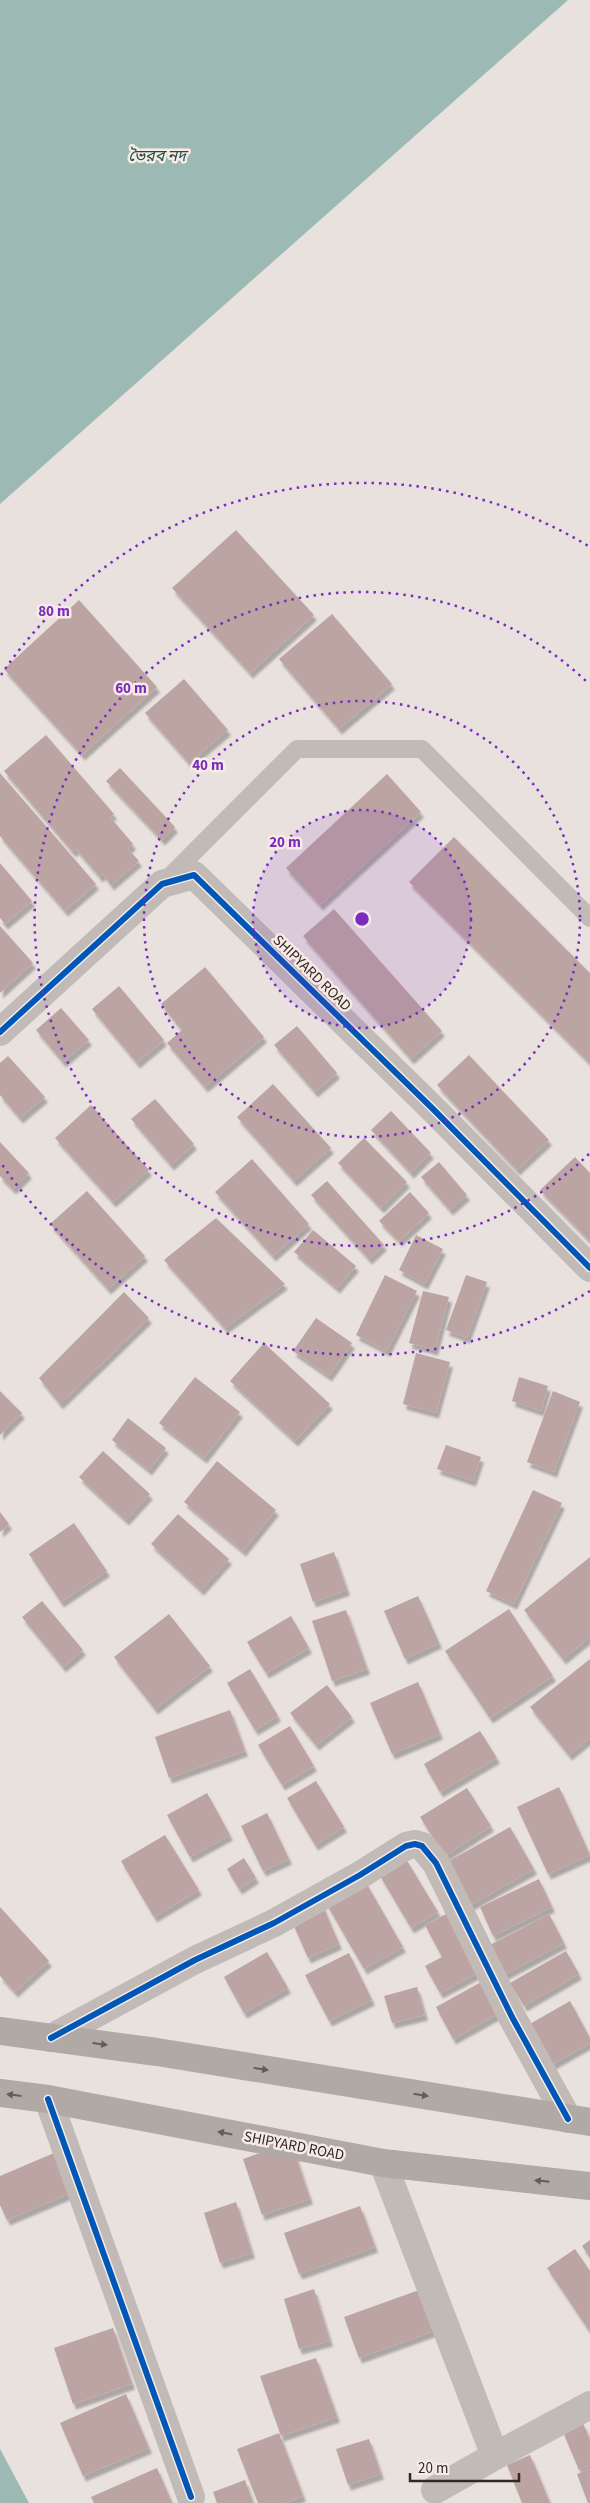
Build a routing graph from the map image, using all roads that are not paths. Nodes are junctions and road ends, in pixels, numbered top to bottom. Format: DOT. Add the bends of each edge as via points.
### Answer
graph roads {
  1 [pos="162,884"];
  2 [pos="590,918"];
  3 [pos="0,1032"];
  4 [pos="590,1268"];
  5 [pos="0,2031"];
  6 [pos="51,2038"];
  7 [pos="0,2093"];
  8 [pos="48,2099"];
  9 [pos="579,2120"];
  10 [pos="383,2163"];
  11 [pos="590,2186"];
  12 [pos="590,2405"];
  13 [pos="495,2456"];
  14 [pos="435,2490"];
  15 [pos="191,2497"];
  1 -- 2 [label="lane" via="298,749 422,749"];
  1 -- 3 [label="street, SHIPYARD ROAD"];
  1 -- 4 [label="street, SHIPYARD ROAD" via="194,875"];
  5 -- 6 [label="main road"];
  6 -- 9 [label="main road, one-way"];
  6 -- 9 [label="street" via="195,1960 274,1923 394,1852 415,1844 422,1846 436,1863 521,2034"];
  8 -- 7 [label="main road, SHIPYARD ROAD, one-way"];
  10 -- 8 [label="main road, SHIPYARD ROAD, one-way"];
  8 -- 15 [label="street"];
  11 -- 10 [label="main road, SHIPYARD ROAD, one-way"];
  10 -- 13 [label="street"];
  12 -- 13 [label="street"];
  13 -- 14 [label="street"];
}
